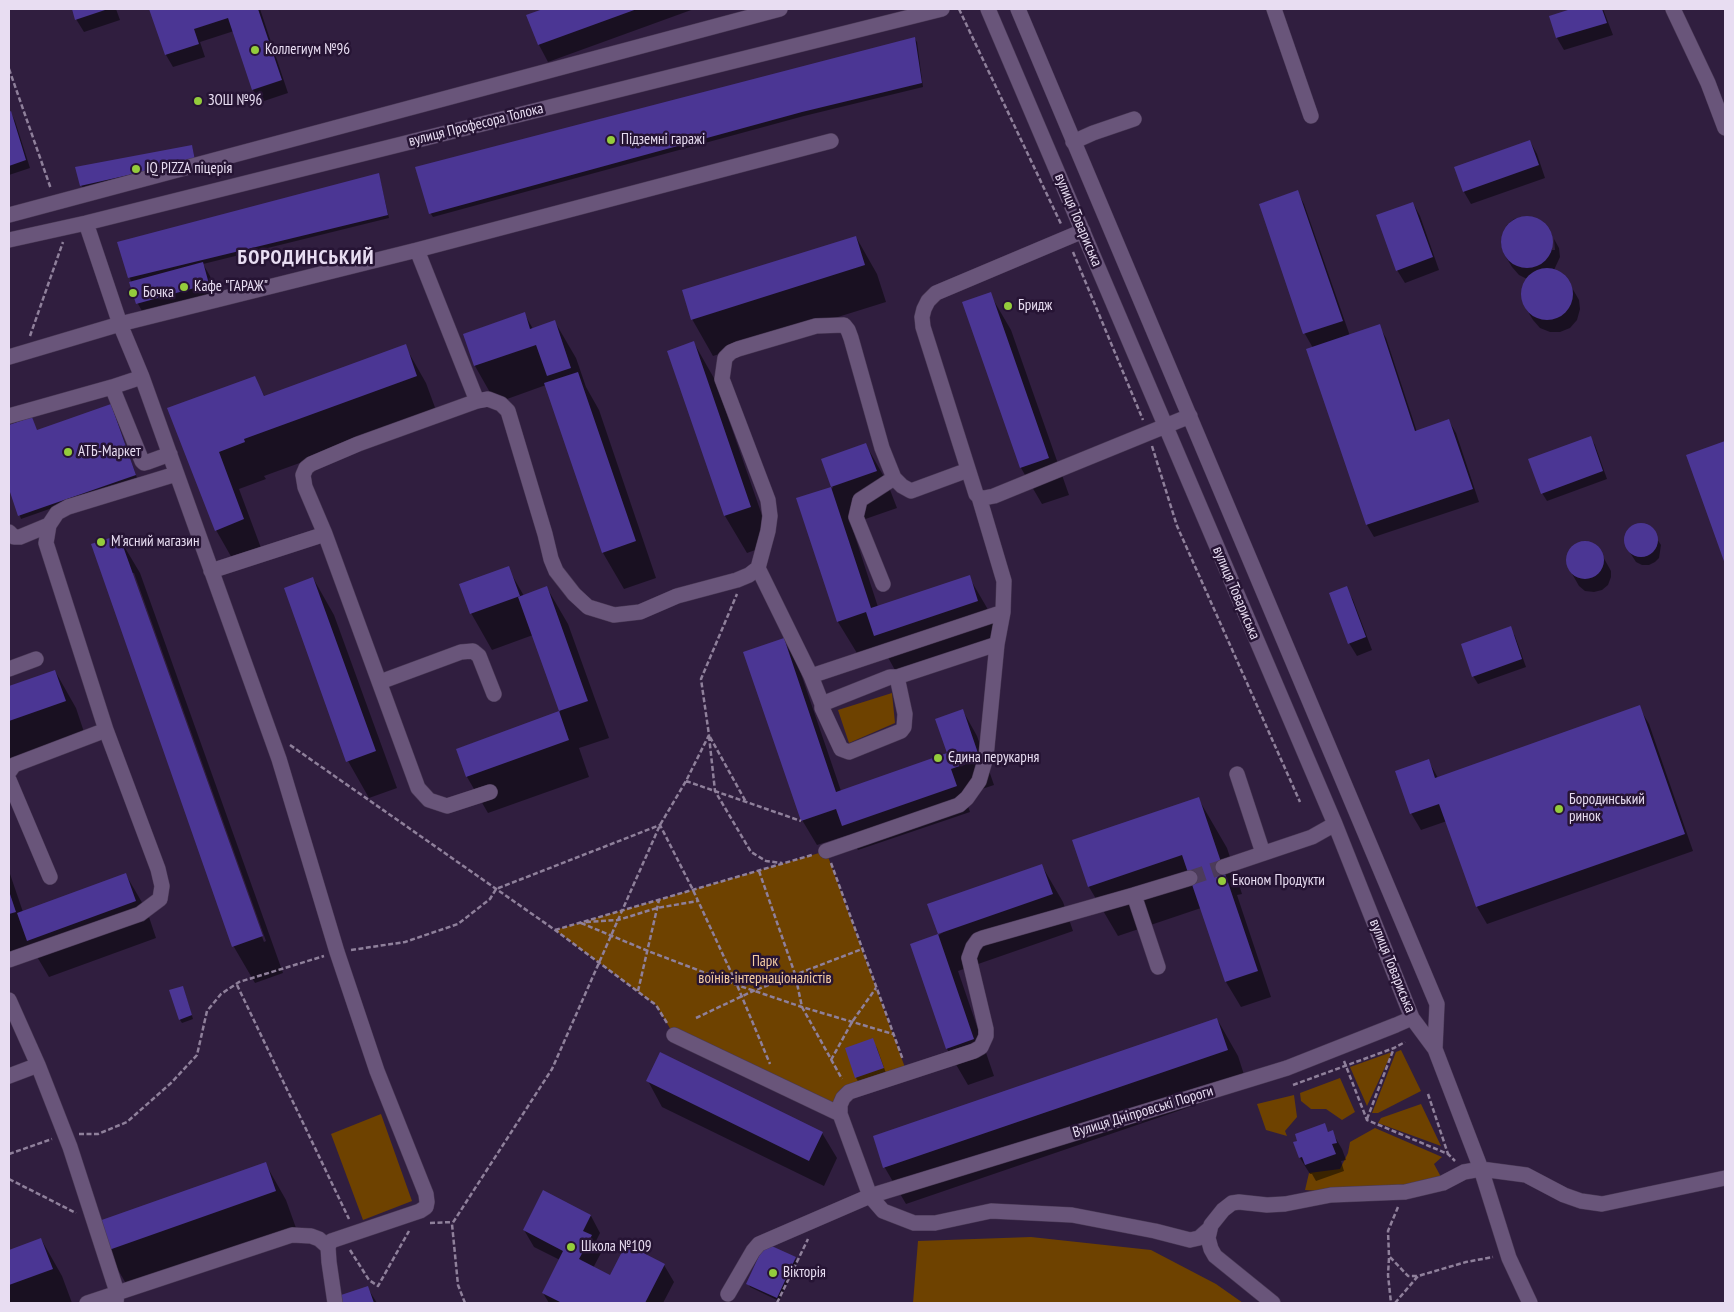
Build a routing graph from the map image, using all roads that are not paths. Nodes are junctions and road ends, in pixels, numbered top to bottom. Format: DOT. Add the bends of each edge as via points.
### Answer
graph roads {
  1 [pos="780,9"];
  2 [pos="942,9"];
  3 [pos="988,9"];
  4 [pos="1018,9"];
  5 [pos="1274,9"];
  6 [pos="1673,9"];
  7 [pos="1311,116"];
  8 [pos="1134,120"];
  9 [pos="1725,128"];
  10 [pos="831,141"];
  11 [pos="1073,142"];
  12 [pos="9,214"];
  13 [pos="86,223"];
  14 [pos="1083,231"];
  15 [pos="9,240"];
  16 [pos="1119,248"];
  17 [pos="417,250"];
  18 [pos="1095,259"];
  19 [pos="120,324"];
  20 [pos="9,357"];
  21 [pos="142,377"];
  22 [pos="112,387"];
  23 [pos="477,401"];
  24 [pos="9,416"];
  25 [pos="1190,416"];
  26 [pos="1166,426"];
  27 [pos="170,454"];
  28 [pos="968,470"];
  29 [pos="176,474"];
  30 [pos="894,478"];
  31 [pos="978,497"];
  32 [pos="49,525"];
  33 [pos="9,532"];
  34 [pos="325,534"];
  35 [pos="211,571"];
  36 [pos="752,572"];
  37 [pos="883,584"];
  38 [pos="1003,612"];
  39 [pos="997,644"];
  40 [pos="36,660"];
  41 [pos="9,669"];
  42 [pos="811,676"];
  43 [pos="897,677"];
  44 [pos="380,682"];
  45 [pos="494,694"];
  46 [pos="822,704"];
  47 [pos="106,730"];
  48 [pos="9,772"];
  49 [pos="1237,774"];
  50 [pos="9,780"];
  51 [pos="490,792"];
  52 [pos="1335,824"];
  53 [pos="826,851"];
  54 [pos="1263,854"];
  55 [pos="1223,868"];
  56 [pos="50,877"];
  57 [pos="1190,878"];
  58 [pos="1134,895"];
  59 [pos="9,960"];
  60 [pos="1158,967"];
  61 [pos="9,1000"];
  62 [pos="1412,1018"];
  63 [pos="674,1035"];
  64 [pos="1436,1049"];
  65 [pos="38,1065"];
  66 [pos="9,1076"];
  67 [pos="840,1114"];
  68 [pos="1481,1169"];
  69 [pos="1725,1178"];
  70 [pos="870,1196"];
  71 [pos="1209,1229"];
  72 [pos="328,1247"];
  73 [pos="728,1294"];
  74 [pos="116,1298"];
  75 [pos="87,1303"];
  76 [pos="335,1303"];
  77 [pos="1273,1303"];
  78 [pos="1530,1303"];
  1 -- 12 [label="street"];
  2 -- 13 [label="street, вулиця Професора Толока"];
  3 -- 14 [label="street, вулиця Товариська"];
  4 -- 11 [label="street, вулиця Товариська"];
  5 -- 7 [label="street"];
  6 -- 9 [label="street" via="1705,75"];
  8 -- 11 [label="street"];
  10 -- 17 [label="street"];
  11 -- 16 [label="street, вулиця Товариська"];
  13 -- 15 [label="street, вулиця Професора Толока"];
  13 -- 19 [label="street"];
  14 -- 18 [label="street, вулиця Товариська"];
  14 -- 28 [label="street" via="936,293 924,309 923,327"];
  16 -- 18 [label="street"];
  16 -- 25 [label="street, вулиця Товариська"];
  17 -- 19 [label="street"];
  17 -- 23 [label="street"];
  18 -- 26 [label="street, вулиця Товариська"];
  19 -- 20 [label="street"];
  19 -- 21 [label="street"];
  21 -- 22 [label="street"];
  21 -- 27 [label="street"];
  22 -- 24 [label="street"];
  22 -- 27 [label="street" via="142,461"];
  23 -- 34 [label="street" via="358,444 306,468 303,475 305,487"];
  23 -- 36 [label="street" via="496,401 508,411 550,559 563,582 588,607 614,615 640,612 677,596"];
  25 -- 26 [label="street"];
  25 -- 64 [label="street, вулиця Товариська" via="1438,1004"];
  26 -- 31 [label="street" via="994,496"];
  26 -- 52 [label="street, вулиця Товариська"];
  27 -- 29 [label="street"];
  28 -- 30 [label="street" via="911,491"];
  28 -- 31 [label="street"];
  29 -- 32 [label="street" via="68,507 57,513"];
  29 -- 35 [label="street"];
  30 -- 36 [label="street" via="882,448 852,338 844,325 816,326 731,352 725,358 722,379 768,500 770,516 763,552"];
  30 -- 37 [label="street" via="860,500 856,516"];
  31 -- 38 [label="street" via="1004,581"];
  32 -- 33 [label="street" via="20,537"];
  32 -- 47 [label="street" via="46,543"];
  34 -- 35 [label="street"];
  34 -- 44 [label="street"];
  35 -- 72 [label="street" via="281,768 377,1071 426,1194 426,1207 420,1211 342,1236 331,1241"];
  36 -- 42 [label="street"];
  38 -- 39 [label="street"];
  38 -- 42 [label="street"];
  39 -- 43 [label="street"];
  39 -- 53 [label="street" via="986,757 978,781 967,798 959,805"];
  40 -- 41 [label="street"];
  42 -- 46 [label="street"];
  43 -- 46 [label="street"];
  43 -- 46 [label="street" via="905,714 901,732 849,752 838,746"];
  44 -- 45 [label="street" via="454,654 473,651 479,656"];
  44 -- 51 [label="street" via="418,788 423,794 429,800 446,806"];
  47 -- 48 [label="street" via="14,765"];
  47 -- 59 [label="street" via="158,870 162,886 160,899 140,914"];
  49 -- 54 [label="street"];
  50 -- 56 [label="street"];
  52 -- 54 [label="street" via="1312,837"];
  52 -- 62 [label="street, вулиця Товариська"];
  54 -- 55 [label="street"];
  57 -- 58 [label="street"];
  58 -- 60 [label="street"];
  58 -- 67 [label="street" via="978,940 969,958 986,1029 981,1047 849,1092 840,1104"];
  61 -- 65 [label="street"];
  62 -- 64 [label="street, вулиця Товариська"];
  62 -- 70 [label="street, Вулиця Дніпровські Пороги" via="1287,1068"];
  63 -- 67 [label="street"];
  64 -- 68 [label="street"];
  65 -- 66 [label="street"];
  65 -- 74 [label="street" via="73,1156"];
  67 -- 70 [label="street"];
  68 -- 69 [label="street" via="1526,1175 1564,1195 1602,1204"];
  68 -- 71 [label="street" via="1405,1192 1331,1195 1286,1204 1232,1203"];
  68 -- 78 [label="street" via="1509,1258"];
  70 -- 71 [label="street" via="883,1211 914,1223 936,1223 991,1211 1072,1215 1190,1240 1199,1238"];
  70 -- 73 [label="street" via="759,1244"];
  71 -- 77 [label="street" via="1208,1238 1215,1256"];
  72 -- 74 [label="street" via="311,1236 292,1235"];
  72 -- 76 [label="street"];
  74 -- 75 [label="street"];
}
